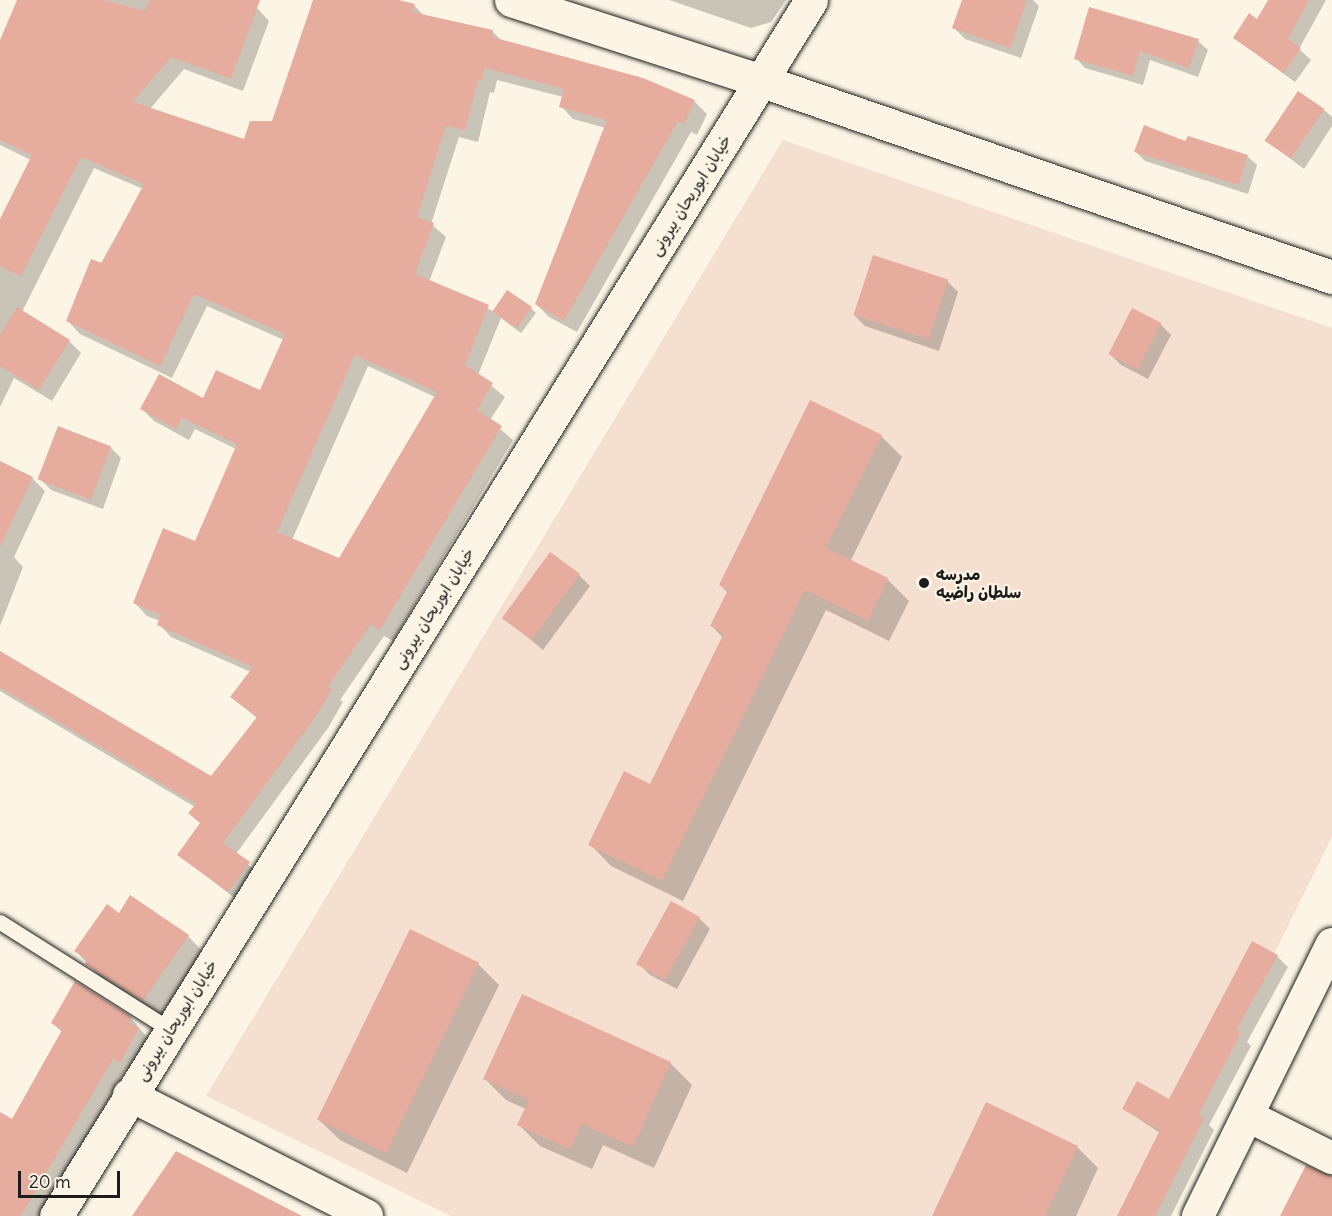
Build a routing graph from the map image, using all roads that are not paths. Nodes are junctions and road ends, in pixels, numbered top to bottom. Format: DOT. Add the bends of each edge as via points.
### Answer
graph roads {
  1 [pos="511,0"];
  2 [pos="811,0"];
  3 [pos="762,81"];
  4 [pos="1332,277"];
  5 [pos="0,922"];
  6 [pos="1332,944"];
  7 [pos="169,1029"];
  8 [pos="129,1095"];
  9 [pos="1248,1116"];
  10 [pos="1332,1158"];
  11 [pos="56,1216"];
  12 [pos="367,1216"];
  13 [pos="1198,1216"];
  1 -- 3 [label="street"];
  2 -- 3 [label="street, خیابان ابوریحان بیرونی"];
  3 -- 4 [label="street"];
  3 -- 7 [label="street, خیابان ابوریحان بیرونی"];
  5 -- 7 [label="lane"];
  6 -- 9 [label="street"];
  7 -- 8 [label="street, خیابان ابوریحان بیرونی"];
  8 -- 11 [label="street, خیابان ابوریحان بیرونی"];
  8 -- 12 [label="street"];
  9 -- 10 [label="street"];
  9 -- 13 [label="street"];
}
